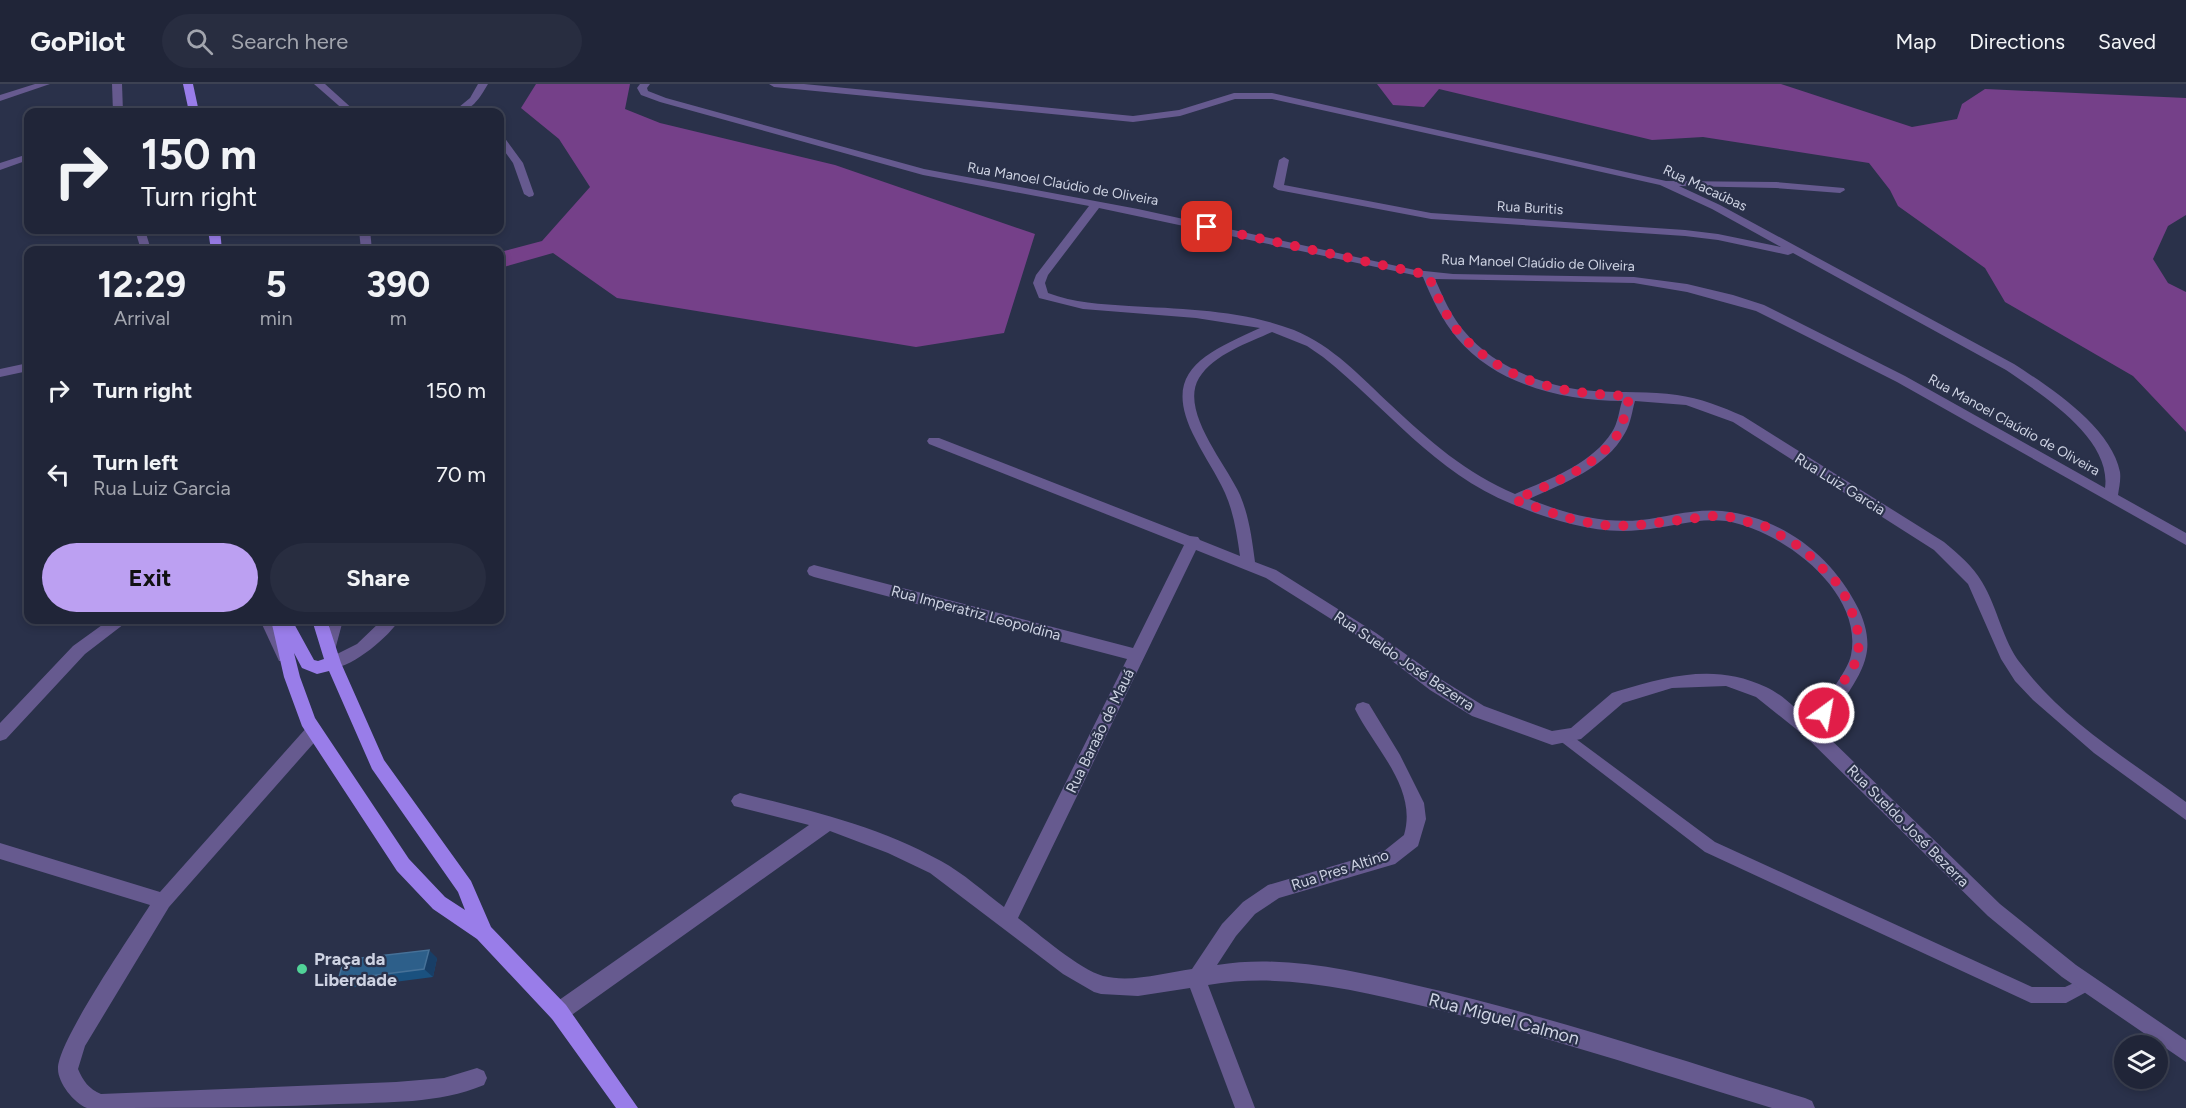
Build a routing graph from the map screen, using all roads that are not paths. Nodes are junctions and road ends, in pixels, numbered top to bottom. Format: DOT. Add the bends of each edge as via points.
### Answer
graph roads {
  1 [pos="45,84"];
  2 [pos="117,84"];
  3 [pos="188,84"];
  4 [pos="319,84"];
  5 [pos="483,84"];
  6 [pos="645,84"];
  7 [pos="774,84"];
  8 [pos="0,98"];
  9 [pos="118,108"];
  10 [pos="193,108"];
  11 [pos="348,108"];
  12 [pos="467,108"];
  13 [pos="504,144"];
  14 [pos="24,158"];
  15 [pos="1284,160"];
  16 [pos="0,167"];
  17 [pos="1663,183"];
  18 [pos="1840,190"];
  19 [pos="529,194"];
  20 [pos="1096,204"];
  21 [pos="1809,257"];
  22 [pos="1428,275"];
  23 [pos="1272,327"];
  24 [pos="24,368"];
  25 [pos="0,373"];
  26 [pos="1630,396"];
  27 [pos="934,441"];
  28 [pos="2111,497"];
  29 [pos="1515,500"];
  30 [pos="2186,540"];
  31 [pos="1193,541"];
  32 [pos="1248,564"];
  33 [pos="814,571"];
  34 [pos="113,624"];
  35 [pos="268,624"];
  36 [pos="280,624"];
  37 [pos="287,624"];
  38 [pos="321,624"];
  39 [pos="336,624"];
  40 [pos="388,624"];
  41 [pos="1137,655"];
  42 [pos="331,656"];
  43 [pos="292,677"];
  44 [pos="1363,709"];
  45 [pos="314,731"];
  46 [pos="1812,732"];
  47 [pos="0,734"];
  48 [pos="1564,736"];
  49 [pos="740,801"];
  50 [pos="2186,812"];
  51 [pos="828,822"];
  52 [pos="0,851"];
  53 [pos="163,901"];
  54 [pos="1007,921"];
  55 [pos="484,933"];
  56 [pos="1196,979"];
  57 [pos="2087,984"];
  58 [pos="559,1012"];
  59 [pos="2186,1052"];
  60 [pos="477,1078"];
  61 [pos="628,1108"];
  62 [pos="1245,1108"];
  63 [pos="1805,1108"];
  1 -- 8 [label="street"];
  2 -- 9 [label="street"];
  3 -- 10 [label="main road"];
  4 -- 11 [label="street"];
  5 -- 12 [label="street"];
  6 -- 20 [label="street, Rua Manoel Claúdio de Oliveira" via="644,93 663,100 922,172"];
  7 -- 17 [label="street, Rua Macaúbas" via="1106,117 1152,118 1234,96 1272,96"];
  13 -- 19 [label="street" via="518,163"];
  14 -- 16 [label="street"];
  15 -- 21 [label="street, Rua Buritis" via="1278,187 1389,209 1461,219 1718,237"];
  17 -- 18 [label="street"];
  17 -- 21 [label="street, Rua Macaúbas"];
  20 -- 22 [label="street, Rua Manoel Claúdio de Oliveira"];
  20 -- 23 [label="street" via="1042,275 1039,283 1043,295 1102,308"];
  21 -- 28 [label="street, Rua Macaúbas" via="2044,389 2105,449 2113,472"];
  22 -- 26 [label="street, Rua Luiz Garcia" via="1444,310 1467,341 1504,369 1540,385 1586,395"];
  22 -- 28 [label="street, Rua Manoel Claúdio de Oliveira" via="1634,280 1760,308 1901,379"];
  23 -- 29 [label="street" via="1311,344 1342,366 1440,458"];
  23 -- 32 [label="street" via="1219,354 1189,383 1191,416 1232,492 1241,518"];
  24 -- 25 [label="street"];
  26 -- 29 [label="street" via="1619,431 1600,454 1575,472"];
  26 -- 50 [label="street, Rua Luiz Garcia" via="1670,398 1707,406 1738,419 1939,546 1976,585 1997,638 2020,675 2066,723"];
  27 -- 31 [label="street, Rua Sueldo José Bezerra"];
  28 -- 30 [label="street, Rua Manoel Claúdio de Oliveira"];
  29 -- 46 [label="street" via="1598,525 1631,526 1722,515 1767,527 1803,549 1841,587 1857,624 1859,657"];
  31 -- 32 [label="street, Rua Sueldo José Bezerra"];
  31 -- 41 [label="street, Rua Baraão de Mauá"];
  32 -- 48 [label="street, Rua Sueldo José Bezerra" via="1304,593 1478,711 1552,738"];
  33 -- 41 [label="street, Rua Imperatriz Leopoldina"];
  34 -- 47 [label="street" via="79,650"];
  35 -- 43 [label="lane"];
  36 -- 43 [label="main road"];
  37 -- 42 [label="main road" via="309,664 317,668"];
  38 -- 42 [label="main road"];
  39 -- 42 [label="lane"];
  40 -- 42 [label="street" via="362,648"];
  41 -- 54 [label="street, Rua Baraão de Mauá"];
  42 -- 55 [label="main road" via="378,764 465,887"];
  43 -- 45 [label="main road"];
  44 -- 56 [label="street, Rua Pres Altino" via="1405,782 1417,812 1412,840 1389,858 1274,891 1249,908 1229,930"];
  45 -- 53 [label="street"];
  45 -- 55 [label="main road" via="403,865 439,903"];
  46 -- 48 [label="street, Rua Sueldo José Bezerra" via="1761,692 1726,680 1672,682 1618,698 1575,734"];
  46 -- 57 [label="street, Rua Sueldo José Bezerra" via="1994,910"];
  48 -- 57 [label="lane" via="1710,847 2031,995 2066,995"];
  49 -- 51 [label="street, Rua Miguel Calmon"];
  51 -- 54 [label="street, Rua Miguel Calmon" via="936,867"];
  51 -- 58 [label="street"];
  52 -- 53 [label="street"];
  53 -- 60 [label="street" via="76,1042 68,1069 85,1098 100,1104 396,1092 444,1088"];
  54 -- 56 [label="street, Rua Miguel Calmon" via="1070,968 1101,984 1138,987"];
  55 -- 58 [label="main road"];
  56 -- 62 [label="street"];
  56 -- 63 [label="street, Rua Miguel Calmon" via="1240,970 1282,971 1360,982 1506,1016"];
  57 -- 59 [label="street, Rua Sueldo José Bezerra"];
  58 -- 61 [label="main road"];
}
